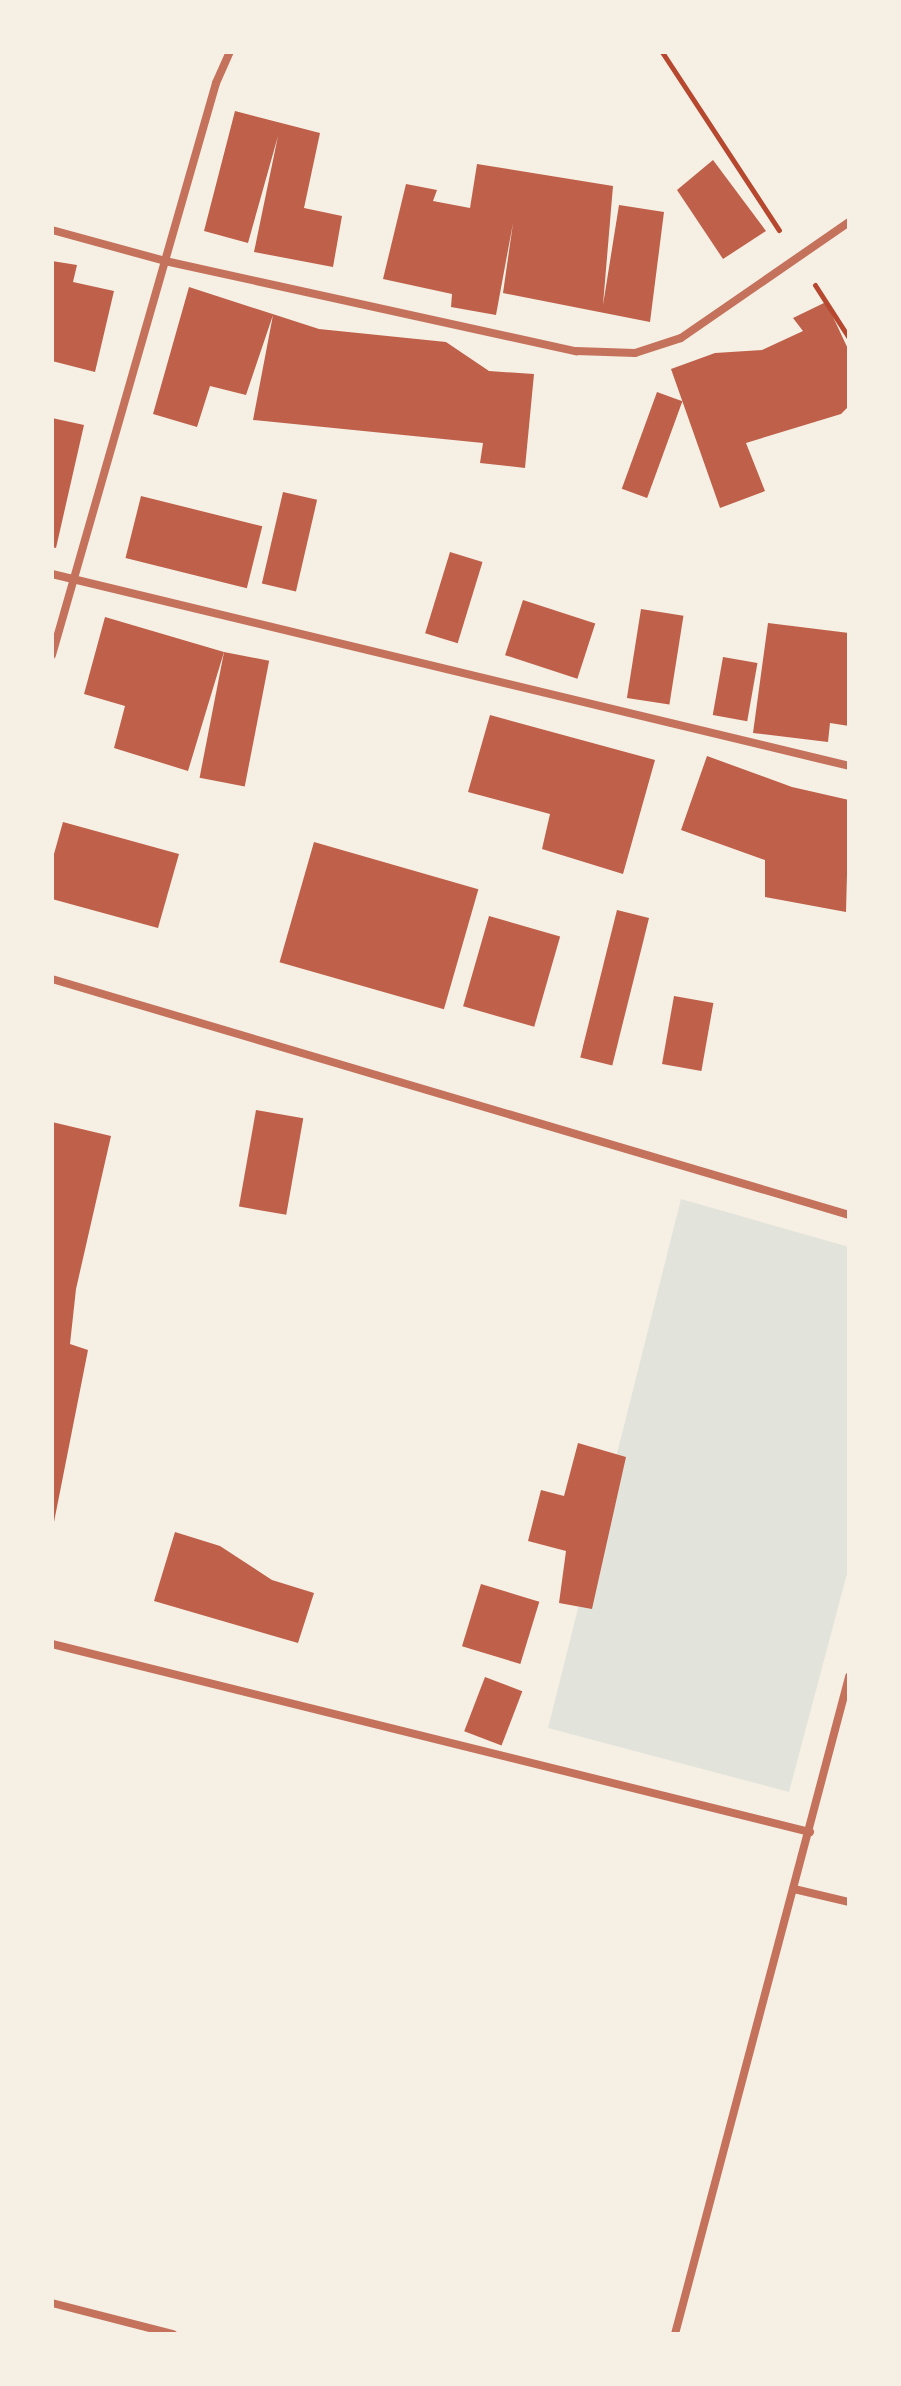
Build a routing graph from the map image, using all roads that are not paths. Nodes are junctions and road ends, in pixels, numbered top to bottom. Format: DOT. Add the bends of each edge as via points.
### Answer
graph roads {
  1 [pos="230,52"];
  2 [pos="849,222"];
  3 [pos="52,230"];
  4 [pos="165,261"];
  5 [pos="52,574"];
  6 [pos="71,579"];
  7 [pos="52,655"];
  8 [pos="849,766"];
  9 [pos="52,979"];
  10 [pos="849,1215"];
  11 [pos="52,1644"];
  12 [pos="849,1677"];
  13 [pos="810,1832"];
  14 [pos="794,1889"];
  15 [pos="849,1902"];
  16 [pos="52,2303"];
  17 [pos="173,2334"];
  18 [pos="675,2334"];
  1 -- 4 [label="street" via="216,83"];
  2 -- 4 [label="street" via="681,338 635,353 576,351"];
  3 -- 4 [label="street"];
  4 -- 6 [label="street"];
  5 -- 6 [label="street"];
  6 -- 7 [label="street"];
  6 -- 8 [label="street"];
  9 -- 10 [label="street"];
  11 -- 13 [label="street"];
  12 -- 13 [label="street"];
  13 -- 14 [label="street"];
  14 -- 15 [label="street"];
  14 -- 18 [label="street"];
  16 -- 17 [label="street"];
}
